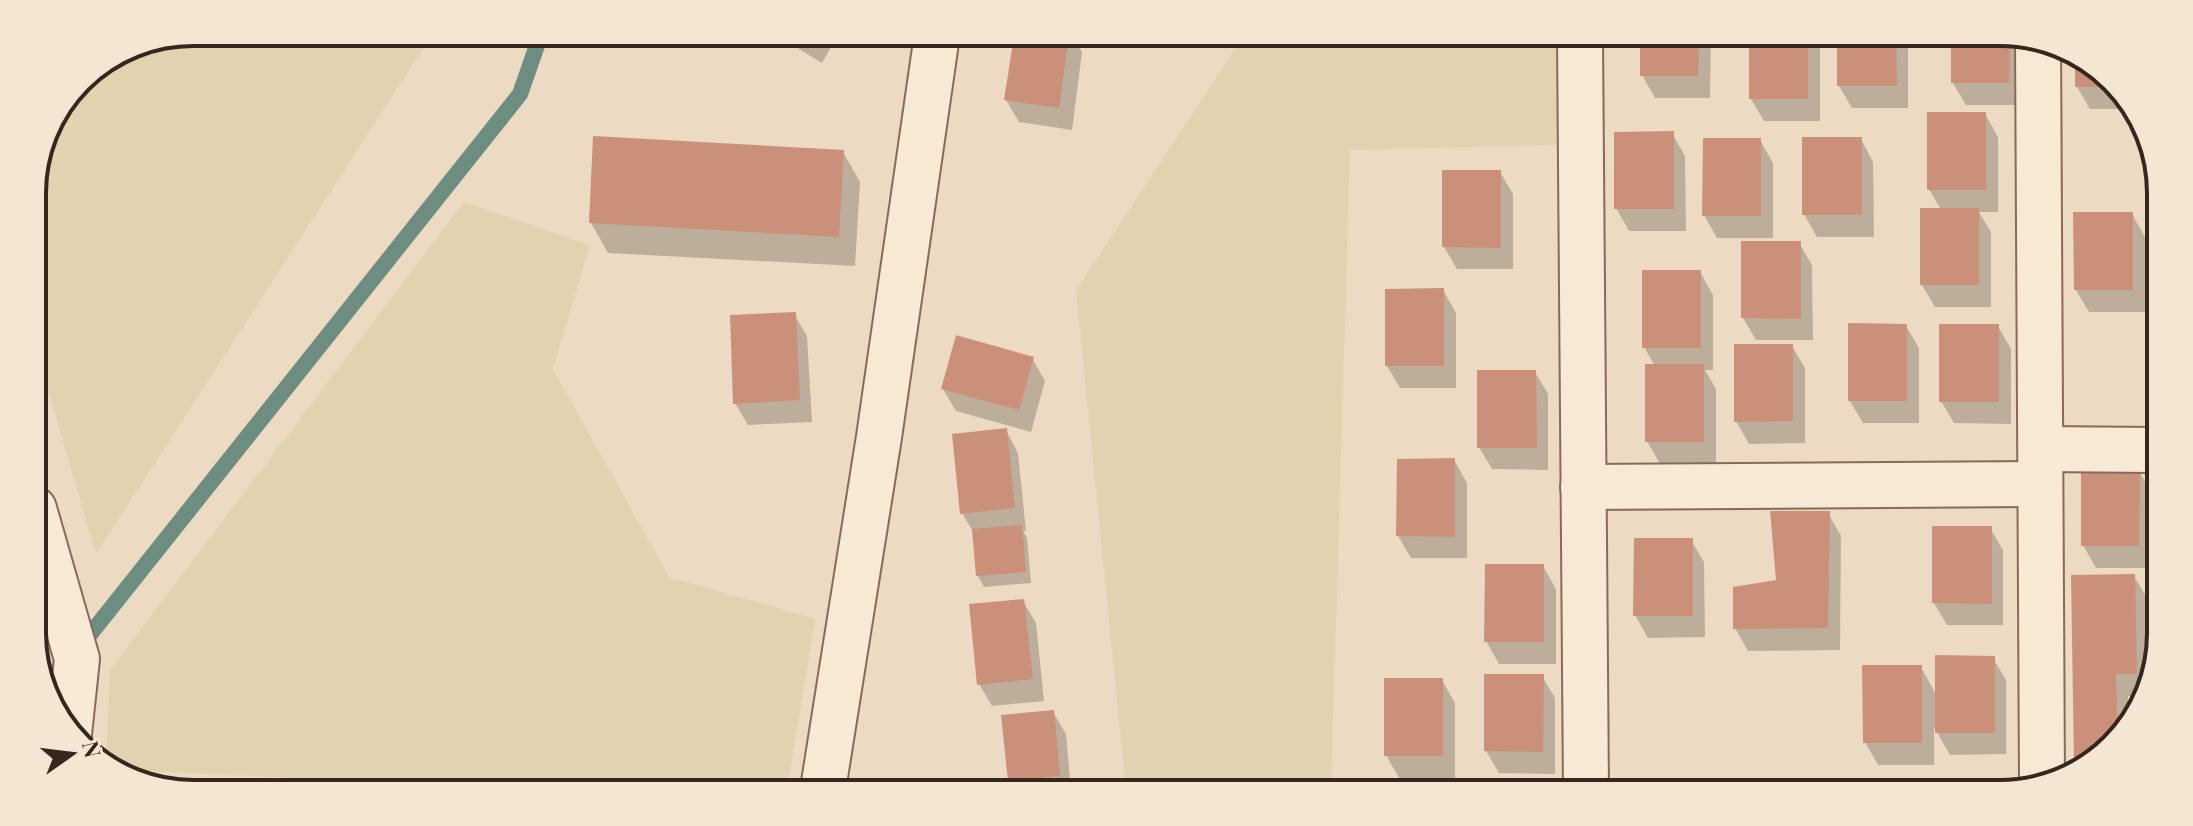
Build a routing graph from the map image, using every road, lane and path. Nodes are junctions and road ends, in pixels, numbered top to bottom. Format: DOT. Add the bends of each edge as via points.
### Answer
graph roads {
  1 [pos="935,46"];
  2 [pos="1580,46"];
  3 [pos="2038,52"];
  4 [pos="2147,451"];
  5 [pos="2041,466"];
  6 [pos="1583,487"];
  7 [pos="46,551"];
  8 [pos="71,714"];
  9 [pos="2042,774"];
  10 [pos="824,780"];
  11 [pos="1586,780"];
  1 -- 10 [label="street"];
  2 -- 6 [label="street"];
  3 -- 5 [label="street"];
  4 -- 5 [label="street"];
  5 -- 6 [label="street"];
  5 -- 9 [label="street"];
  6 -- 11 [label="street"];
  7 -- 8 [label="street" via="77,659"];
}
